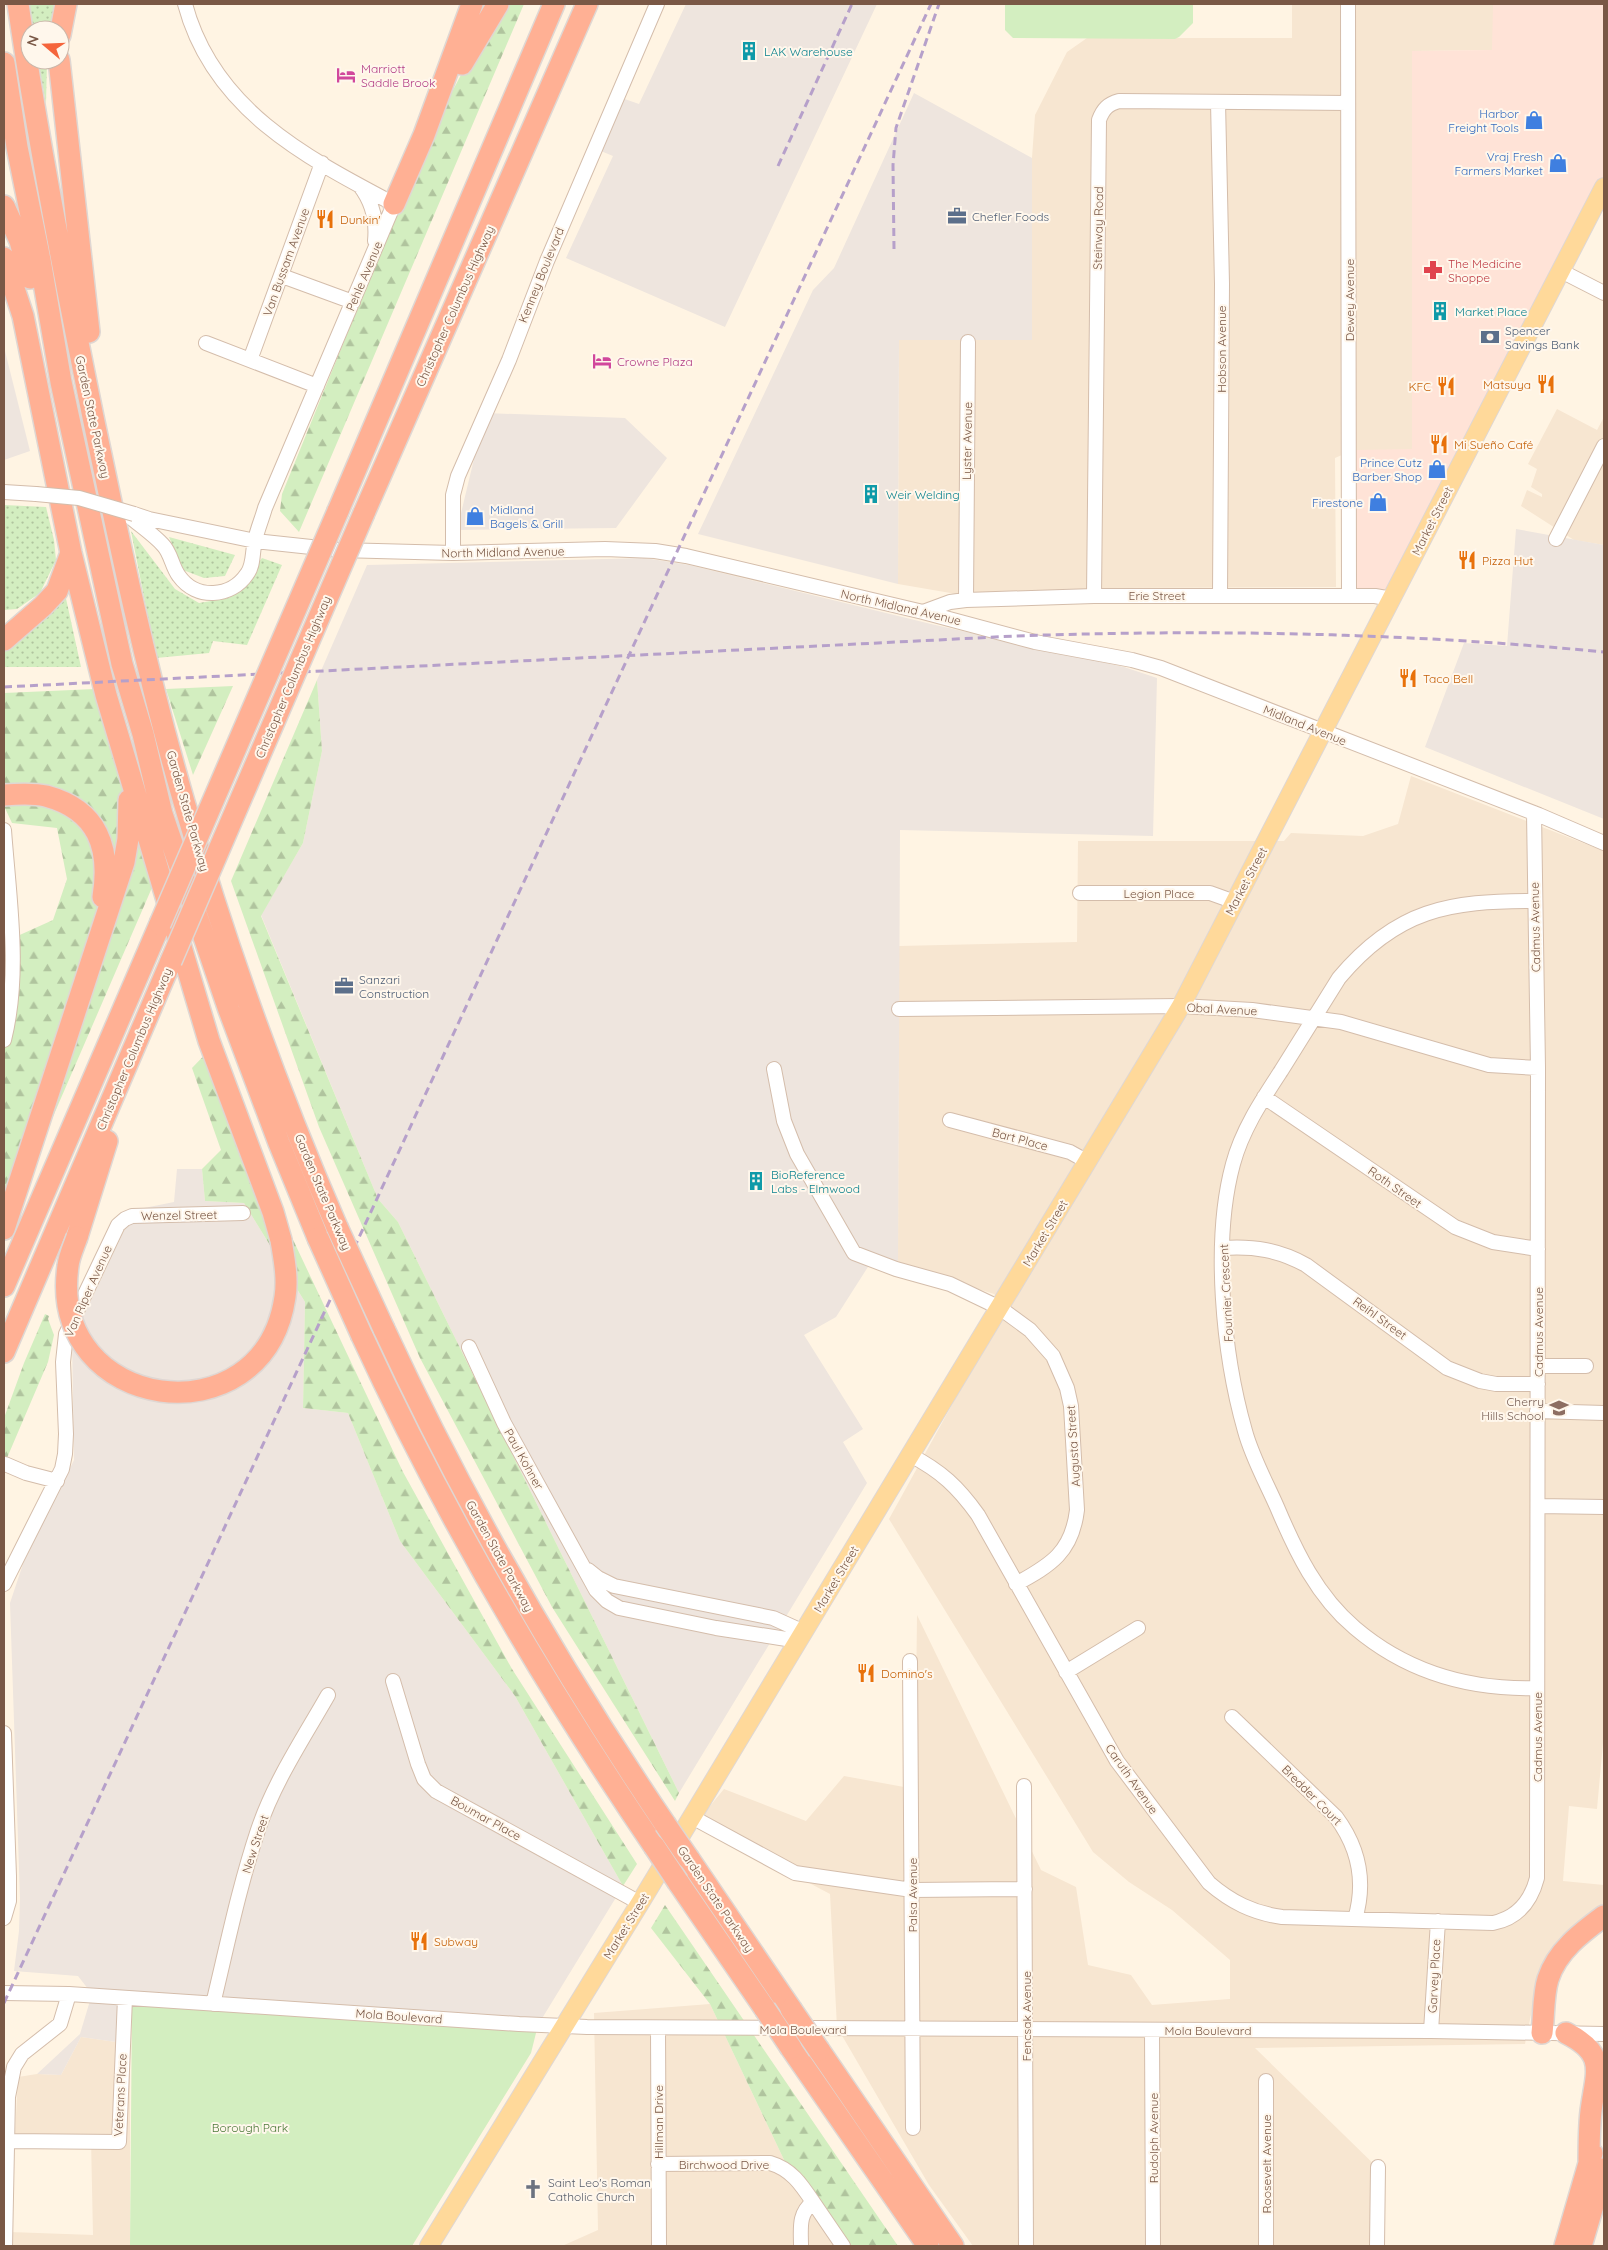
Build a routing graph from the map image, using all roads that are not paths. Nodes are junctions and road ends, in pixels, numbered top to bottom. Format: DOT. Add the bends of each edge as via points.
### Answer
graph roads {
  1 [pos="18,4"];
  2 [pos="66,4"];
  3 [pos="185,4"];
  4 [pos="472,4"];
  5 [pos="480,4"];
  6 [pos="498,4"];
  7 [pos="554,4"];
  8 [pos="587,4"];
  9 [pos="600,4"];
  10 [pos="657,4"];
  11 [pos="1348,4"];
  12 [pos="63,20"];
  13 [pos="4,63"];
  14 [pos="60,70"];
  15 [pos="458,70"];
  16 [pos="558,70"];
  17 [pos="1218,102"];
  18 [pos="1348,103"];
  19 [pos="424,135"];
  20 [pos="322,163"];
  21 [pos="360,186"];
  22 [pos="1604,187"];
  23 [pos="394,204"];
  24 [pos="4,206"];
  25 [pos="374,251"];
  26 [pos="4,258"];
  27 [pos="1561,271"];
  28 [pos="282,276"];
  29 [pos="1604,293"];
  30 [pos="353,302"];
  31 [pos="968,342"];
  32 [pos="206,343"];
  33 [pos="250,360"];
  34 [pos="60,382"];
  35 [pos="317,386"];
  36 [pos="1604,446"];
  37 [pos="104,471"];
  38 [pos="4,492"];
  39 [pos="36,494"];
  40 [pos="4,497"];
  41 [pos="148,525"];
  42 [pos="1556,539"];
  43 [pos="255,541"];
  44 [pos="72,553"];
  45 [pos="453,553"];
  46 [pos="1220,595"];
  47 [pos="1094,596"];
  48 [pos="1349,596"];
  49 [pos="1392,599"];
  50 [pos="966,600"];
  51 [pos="43,606"];
  52 [pos="923,612"];
  53 [pos="4,617"];
  54 [pos="998,631"];
  55 [pos="4,640"];
  56 [pos="106,695"];
  57 [pos="1323,732"];
  58 [pos="4,795"];
  59 [pos="1534,813"];
  60 [pos="4,830"];
  61 [pos="1604,844"];
  62 [pos="1080,893"];
  63 [pos="1534,901"];
  64 [pos="1235,902"];
  65 [pos="9,969"];
  66 [pos="1181,1006"];
  67 [pos="899,1009"];
  68 [pos="1315,1017"];
  69 [pos="4,1040"];
  70 [pos="135,1047"];
  71 [pos="1538,1068"];
  72 [pos="774,1070"];
  73 [pos="1264,1097"];
  74 [pos="39,1118"];
  75 [pos="950,1120"];
  76 [pos="1088,1162"];
  77 [pos="243,1213"];
  78 [pos="118,1225"];
  79 [pos="4,1229"];
  80 [pos="1223,1248"];
  81 [pos="1538,1249"];
  82 [pos="4,1286"];
  83 [pos="1000,1308"];
  84 [pos="469,1347"];
  85 [pos="4,1352"];
  86 [pos="1538,1366"];
  87 [pos="1586,1366"];
  88 [pos="1538,1384"];
  89 [pos="1537,1412"];
  90 [pos="1604,1413"];
  91 [pos="910,1455"];
  92 [pos="5,1464"];
  93 [pos="57,1481"];
  94 [pos="1538,1506"];
  95 [pos="1604,1507"];
  96 [pos="585,1568"];
  97 [pos="5,1577"];
  98 [pos="1016,1584"];
  99 [pos="1138,1628"];
  100 [pos="801,1637"];
  101 [pos="910,1661"];
  102 [pos="1066,1672"];
  103 [pos="393,1681"];
  104 [pos="1537,1688"];
  105 [pos="328,1695"];
  106 [pos="1232,1717"];
  107 [pos="4,1733"];
  108 [pos="1024,1786"];
  109 [pos="692,1817"];
  110 [pos="1025,1889"];
  111 [pos="912,1890"];
  112 [pos="640,1903"];
  113 [pos="1604,1916"];
  114 [pos="4,1918"];
  115 [pos="1355,1919"];
  116 [pos="1438,1921"];
  117 [pos="4,1992"];
  118 [pos="70,1994"];
  119 [pos="125,1998"];
  120 [pos="213,2004"];
  121 [pos="564,2026"];
  122 [pos="658,2029"];
  123 [pos="912,2030"];
  124 [pos="1026,2030"];
  125 [pos="1152,2030"];
  126 [pos="1431,2031"];
  127 [pos="1542,2033"];
  128 [pos="1566,2033"];
  129 [pos="1604,2034"];
  130 [pos="1266,2081"];
  131 [pos="1604,2113"];
  132 [pos="913,2128"];
  133 [pos="7,2141"];
  134 [pos="658,2164"];
  135 [pos="1378,2167"];
  136 [pos="1596,2167"];
  137 [pos="813,2202"];
  138 [pos="5,2246"];
  139 [pos="429,2246"];
  140 [pos="659,2246"];
  141 [pos="801,2246"];
  142 [pos="843,2246"];
  143 [pos="928,2246"];
  144 [pos="953,2246"];
  145 [pos="1026,2246"];
  146 [pos="1153,2246"];
  147 [pos="1266,2246"];
  148 [pos="1377,2246"];
  149 [pos="1565,2246"];
  150 [pos="1581,2246"];
  1 -- 37 [label="highway, Garden State Parkway" via="48,182"];
  2 -- 12 [label="highway"];
  3 -- 20 [label="street" via="209,62 236,98 260,122"];
  4 -- 19 [label="highway"];
  5 -- 15 [label="highway"];
  6 -- 15 [label="highway"];
  7 -- 82 [label="highway, Christopher Columbus Highway, bridge"];
  8 -- 16 [label="highway, Christopher Columbus Highway"];
  9 -- 16 [label="highway"];
  10 -- 45 [label="street, Kenney Boulevard" via="458,476 453,495"];
  11 -- 18 [label="street, Dewey Avenue"];
  13 -- 34 [label="highway, Garden State Parkway"];
  14 -- 37 [label="highway"];
  15 -- 19 [label="highway"];
  16 -- 70 [label="highway, Christopher Columbus Highway, bridge"];
  17 -- 18 [label="street, Steinway Road"];
  17 -- 46 [label="street, Hobson Avenue" via="1222,284"];
  17 -- 47 [label="street, Steinway Road" via="1119,101 1106,107 1099,120"];
  18 -- 48 [label="street, Dewey Avenue"];
  19 -- 23 [label="highway"];
  20 -- 21 [label="street"];
  20 -- 28 [label="street, Van Bussam Avenue"];
  21 -- 23 [label="street"];
  21 -- 25 [label="street" via="374,212"];
  22 -- 27 [label="main road, Market Street"];
  23 -- 25 [label="street, Pehle Avenue"];
  24 -- 34 [label="highway" via="29,268 41,337"];
  25 -- 30 [label="street, Pehle Avenue"];
  26 -- 44 [label="highway" via="23,316"];
  27 -- 29 [label="street"];
  27 -- 49 [label="main road, Market Street"];
  28 -- 30 [label="street"];
  28 -- 33 [label="street, Van Bussam Avenue"];
  30 -- 35 [label="street, Pehle Avenue"];
  31 -- 50 [label="street, Lyster Avenue"];
  32 -- 33 [label="street"];
  33 -- 35 [label="street"];
  34 -- 143 [label="highway, Garden State Parkway, bridge" via="122,664 162,814 253,1077 318,1238 362,1336 408,1432 479,1564 556,1696 678,1882"];
  35 -- 43 [label="street, Pehle Avenue" via="265,508"];
  36 -- 42 [label="street"];
  37 -- 144 [label="highway, Garden State Parkway, bridge" via="146,660 226,938 273,1069 337,1227 428,1422 493,1546 575,1685 689,1860"];
  38 -- 39 [label="street, North Midland Avenue"];
  39 -- 40 [label="street"];
  39 -- 41 [label="street, North Midland Avenue, bridge" via="79,498 119,508"];
  41 -- 43 [label="street, North Midland Avenue"];
  41 -- 43 [label="street, Pehle Avenue" via="165,546 178,575 188,586 212,594 225,592 248,574"];
  43 -- 45 [label="street, North Midland Avenue" via="338,550"];
  44 -- 51 [label="highway" via="57,591"];
  44 -- 56 [label="highway"];
  45 -- 52 [label="street, North Midland Avenue" via="654,551"];
  46 -- 47 [label="street, Erie Street"];
  46 -- 48 [label="street, Erie Street"];
  47 -- 50 [label="street, Erie Street"];
  48 -- 49 [label="street, Erie Street"];
  49 -- 57 [label="main road, Market Street"];
  50 -- 52 [label="street, Erie Street"];
  51 -- 53 [label="highway" via="20,616"];
  51 -- 55 [label="highway"];
  52 -- 54 [label="street, North Midland Avenue"];
  54 -- 57 [label="street, Midland Avenue" via="1034,642 1160,668"];
  56 -- 70 [label="highway, bridge" via="209,1041 273,1212 285,1267 285,1296 280,1322 268,1345 253,1363 231,1379 206,1390 152,1391 127,1382 105,1369 88,1351 69,1310 66,1288 68,1264"];
  56 -- 74 [label="highway" via="128,791 128,839 124,862"];
  57 -- 59 [label="street, Midland Avenue"];
  57 -- 64 [label="main road, Market Street"];
  58 -- 74 [label="highway" via="45,796 79,812 92,824 106,857 106,880 96,928"];
  59 -- 61 [label="street, Midland Avenue"];
  59 -- 63 [label="street, Cadmus Avenue"];
  60 -- 65 [label="street"];
  62 -- 64 [label="street, Legion Place" via="1210,893"];
  63 -- 68 [label="street, Fournier Crescent" via="1465,903 1425,913 1404,923 1383,935 1350,965"];
  63 -- 71 [label="street, Cadmus Avenue"];
  64 -- 66 [label="main road, Market Street"];
  65 -- 69 [label="street" via="11,1005"];
  66 -- 67 [label="street, Obal Avenue"];
  66 -- 68 [label="street, Obal Avenue"];
  66 -- 76 [label="main road, Market Street"];
  68 -- 71 [label="street, Obal Avenue" via="1489,1065"];
  68 -- 73 [label="street, Fournier Crescent"];
  70 -- 85 [label="highway, Christopher Columbus Highway"];
  71 -- 81 [label="street, Cadmus Avenue"];
  72 -- 83 [label="street, Augusta Street" via="784,1121 797,1154 854,1253 950,1284"];
  73 -- 80 [label="street, Fournier Crescent" via="1242,1137 1233,1162 1225,1205"];
  73 -- 81 [label="street, Roth Street" via="1455,1227 1493,1242"];
  74 -- 79 [label="highway"];
  75 -- 76 [label="street, Bart Place" via="1070,1152"];
  76 -- 83 [label="main road, Market Street"];
  77 -- 78 [label="street, Wenzel Street" via="132,1216"];
  78 -- 93 [label="street, Van Riper Avenue" via="66,1334 63,1362 67,1420 65,1454"];
  80 -- 88 [label="street, Reihl Street" via="1259,1248 1292,1257 1462,1376 1496,1384"];
  80 -- 104 [label="street, Fournier Crescent" via="1228,1346 1245,1433 1294,1549 1322,1593 1374,1643 1419,1669 1481,1686"];
  81 -- 86 [label="street, Cadmus Avenue"];
  83 -- 91 [label="main road, Market Street"];
  83 -- 98 [label="street, Augusta Street" via="1030,1330 1053,1356 1062,1372 1071,1406 1077,1510 1072,1534 1046,1567"];
  84 -- 96 [label="street, Paul Kohner" via="504,1423"];
  86 -- 87 [label="street"];
  86 -- 88 [label="street, Cadmus Avenue"];
  88 -- 89 [label="street, Cadmus Avenue"];
  89 -- 90 [label="street"];
  89 -- 94 [label="street, Cadmus Avenue"];
  91 -- 98 [label="street, Caruth Avenue" via="934,1467 965,1498 978,1515"];
  91 -- 100 [label="main road, Market Street"];
  92 -- 93 [label="street"];
  93 -- 97 [label="street, Van Riper Avenue"];
  94 -- 95 [label="street"];
  94 -- 104 [label="street, Cadmus Avenue"];
  96 -- 100 [label="street, Paul Kohner" via="614,1586 773,1618"];
  96 -- 100 [label="street, Paul Kohner" via="596,1590 619,1608 716,1628"];
  98 -- 102 [label="street, Caruth Avenue"];
  99 -- 102 [label="street"];
  100 -- 109 [label="main road, Market Street"];
  101 -- 111 [label="street, Palsa Avenue"];
  102 -- 115 [label="street, Caruth Avenue" via="1117,1761 1221,1893 1250,1910 1266,1915"];
  103 -- 112 [label="street, Boumar Place" via="418,1764 424,1779 436,1791"];
  104 -- 116 [label="street, Cadmus Avenue" via="1537,1878 1534,1890 1520,1911 1500,1921"];
  105 -- 120 [label="street, New Street" via="277,1785 258,1830"];
  106 -- 115 [label="street, Bredder Court" via="1336,1817 1345,1830 1354,1846 1361,1877"];
  107 -- 114 [label="street" via="10,1876 9,1901"];
  108 -- 110 [label="street, Fencsak Avenue"];
  109 -- 111 [label="street" via="795,1873"];
  109 -- 112 [label="main road, Market Street"];
  110 -- 111 [label="street"];
  110 -- 124 [label="street, Fencsak Avenue"];
  111 -- 123 [label="street, Palsa Avenue"];
  112 -- 121 [label="main road, Market Street"];
  113 -- 127 [label="highway" via="1579,1934 1558,1958 1548,1979"];
  115 -- 116 [label="street, Caruth Avenue"];
  116 -- 126 [label="street, Garvey Place"];
  117 -- 118 [label="street, Mola Boulevard"];
  118 -- 119 [label="street, Mola Boulevard"];
  118 -- 133 [label="street" via="60,2024 22,2054 14,2067 8,2098"];
  119 -- 120 [label="street, Mola Boulevard"];
  119 -- 133 [label="street, Veterans Place" via="118,2142"];
  120 -- 121 [label="street, Mola Boulevard"];
  121 -- 122 [label="street, Mola Boulevard"];
  121 -- 139 [label="main road, Market Street"];
  122 -- 123 [label="street, Mola Boulevard"];
  122 -- 134 [label="street, Hillman Drive"];
  123 -- 124 [label="street, Mola Boulevard"];
  123 -- 132 [label="street, Palsa Avenue"];
  124 -- 125 [label="street, Mola Boulevard"];
  124 -- 145 [label="street, Fencsak Avenue"];
  125 -- 126 [label="street, Mola Boulevard"];
  125 -- 146 [label="street, Rudolph Avenue"];
  126 -- 127 [label="street, Mola Boulevard"];
  127 -- 128 [label="street, Mola Boulevard"];
  128 -- 129 [label="street, Mola Boulevard"];
  128 -- 136 [label="highway" via="1582,2040 1594,2054 1599,2070 1591,2111"];
  130 -- 147 [label="street, Roosevelt Avenue"];
  131 -- 136 [label="highway"];
  133 -- 138 [label="street"];
  134 -- 137 [label="street, Birchwood Drive" via="770,2163 790,2172"];
  134 -- 140 [label="street, Hillman Drive"];
  135 -- 148 [label="street"];
  136 -- 149 [label="highway"];
  136 -- 150 [label="highway"];
  137 -- 141 [label="street" via="801,2216"];
  137 -- 142 [label="street, Birchwood Drive"];
}
